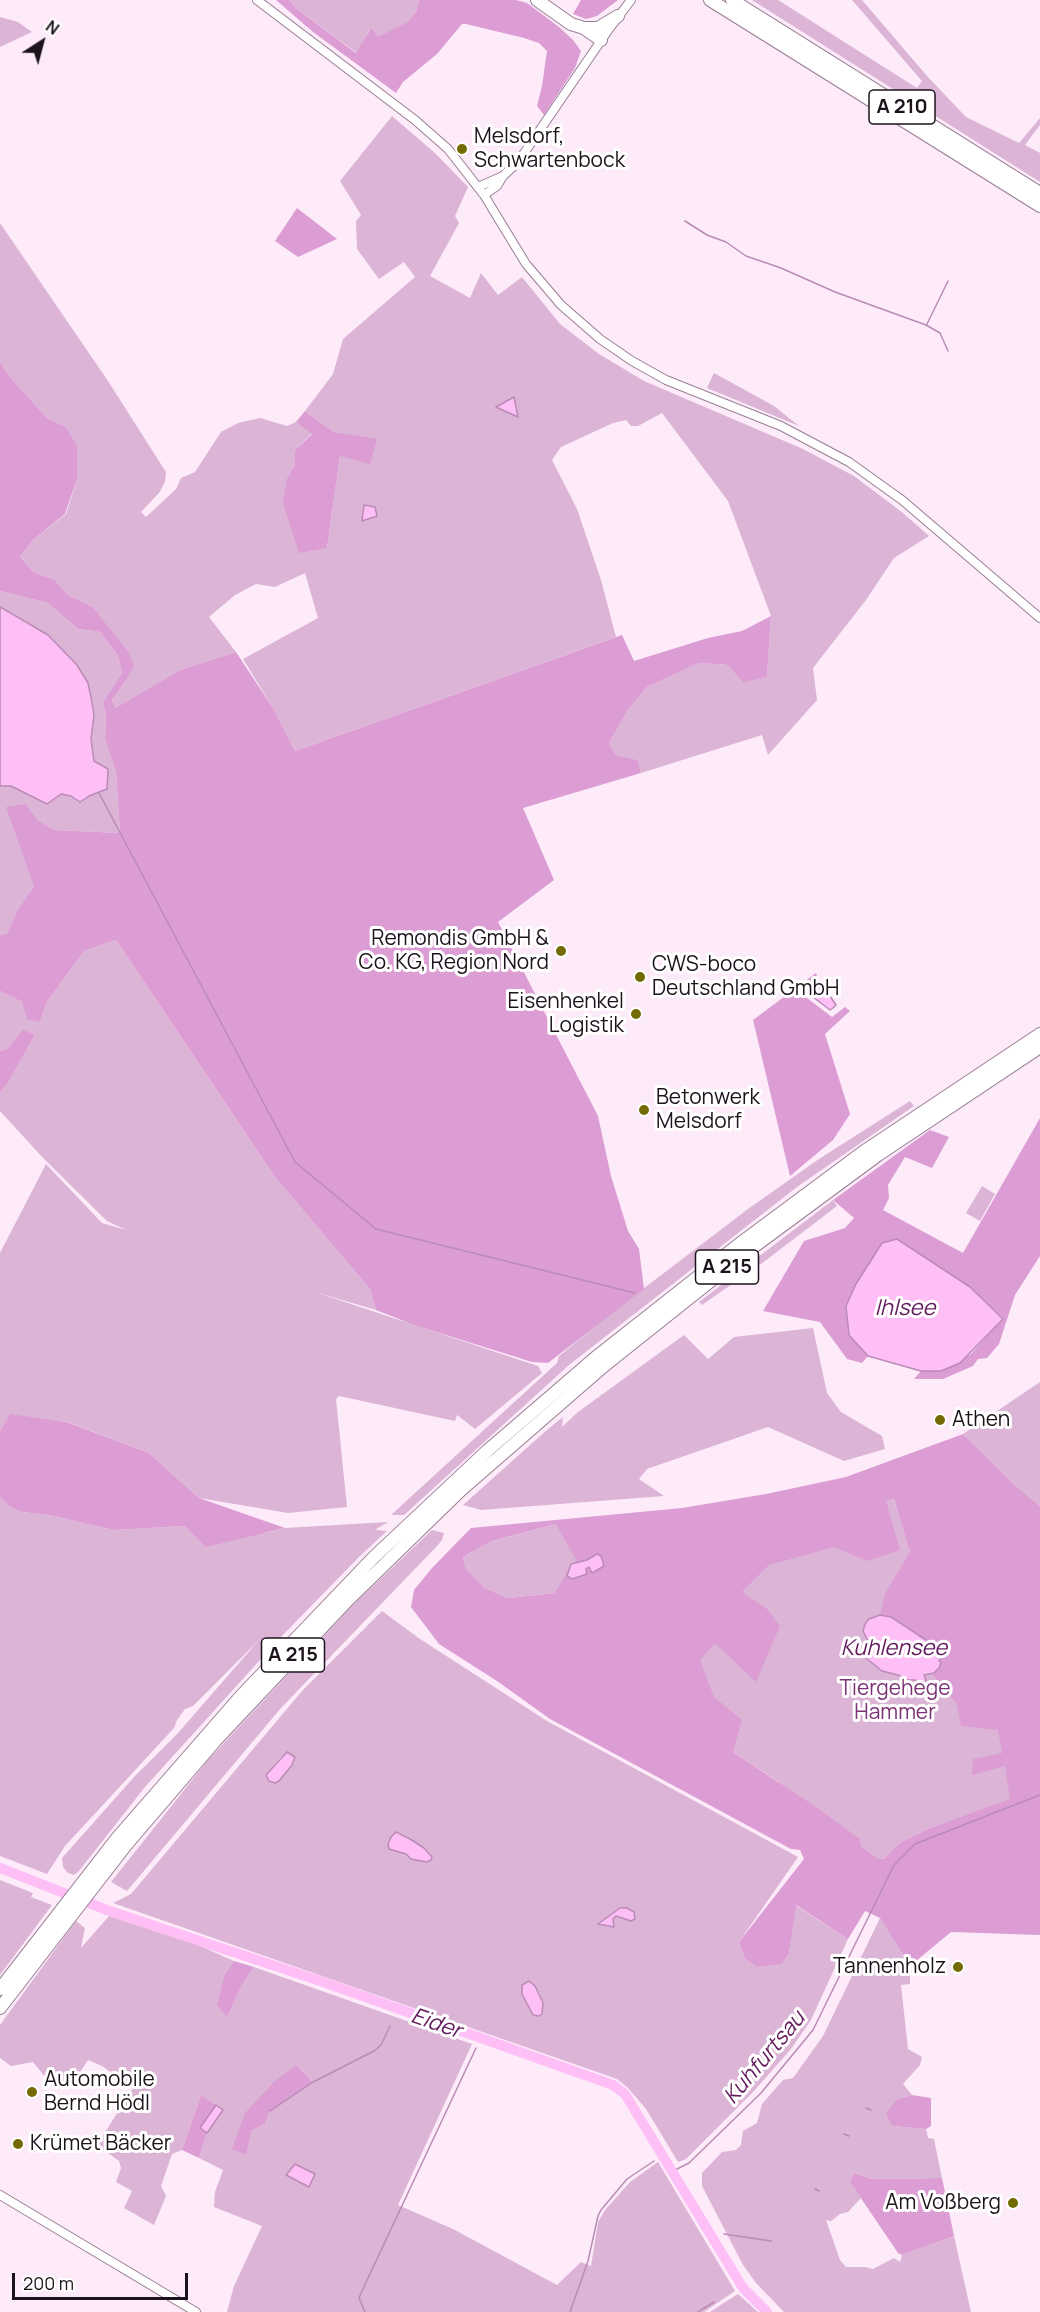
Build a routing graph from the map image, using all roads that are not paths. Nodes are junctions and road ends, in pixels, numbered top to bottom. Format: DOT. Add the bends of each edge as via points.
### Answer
graph roads {
  1 [pos="257,0"];
  2 [pos="537,0"];
  3 [pos="632,0"];
  4 [pos="710,0"];
  5 [pos="732,0"];
  6 [pos="618,16"];
  7 [pos="578,26"];
  8 [pos="599,44"];
  9 [pos="503,176"];
  10 [pos="478,187"];
  11 [pos="1040,193"];
  12 [pos="484,195"];
  13 [pos="1040,206"];
  14 [pos="1040,618"];
  15 [pos="1040,1034"];
  16 [pos="1040,1047"];
  17 [pos="420,1521"];
  18 [pos="87,1885"];
  19 [pos="66,1911"];
  20 [pos="0,1989"];
  21 [pos="0,2008"];
  22 [pos="0,2195"];
  23 [pos="196,2312"];
  1 -- 10 [label="street" via="425,128 448,149"];
  2 -- 7 [label="highway"];
  3 -- 6 [label="street"];
  4 -- 13 [label="highway, A 210"];
  5 -- 11 [label="highway, A 210"];
  6 -- 7 [label="highway" via="598,28"];
  6 -- 8 [label="street"];
  7 -- 8 [label="highway"];
  8 -- 9 [label="street" via="518,162"];
  9 -- 10 [label="street"];
  9 -- 12 [label="street"];
  10 -- 12 [label="street"];
  12 -- 14 [label="street" via="530,269 561,305 600,339 666,380 782,426 849,462 902,500"];
  15 -- 17 [label="highway, A 215" via="872,1146 742,1242 595,1358 487,1451"];
  16 -- 17 [label="highway, A 215" via="879,1155 752,1248 605,1365 436,1515"];
  17 -- 18 [label="highway, A 215" via="242,1711"];
  17 -- 18 [label="highway, A 215" via="404,1528 241,1695 162,1784"];
  18 -- 19 [label="highway, A 215"];
  19 -- 20 [label="highway, A 215"];
  19 -- 21 [label="highway, A 215"];
  22 -- 23 [label="street"];
}
